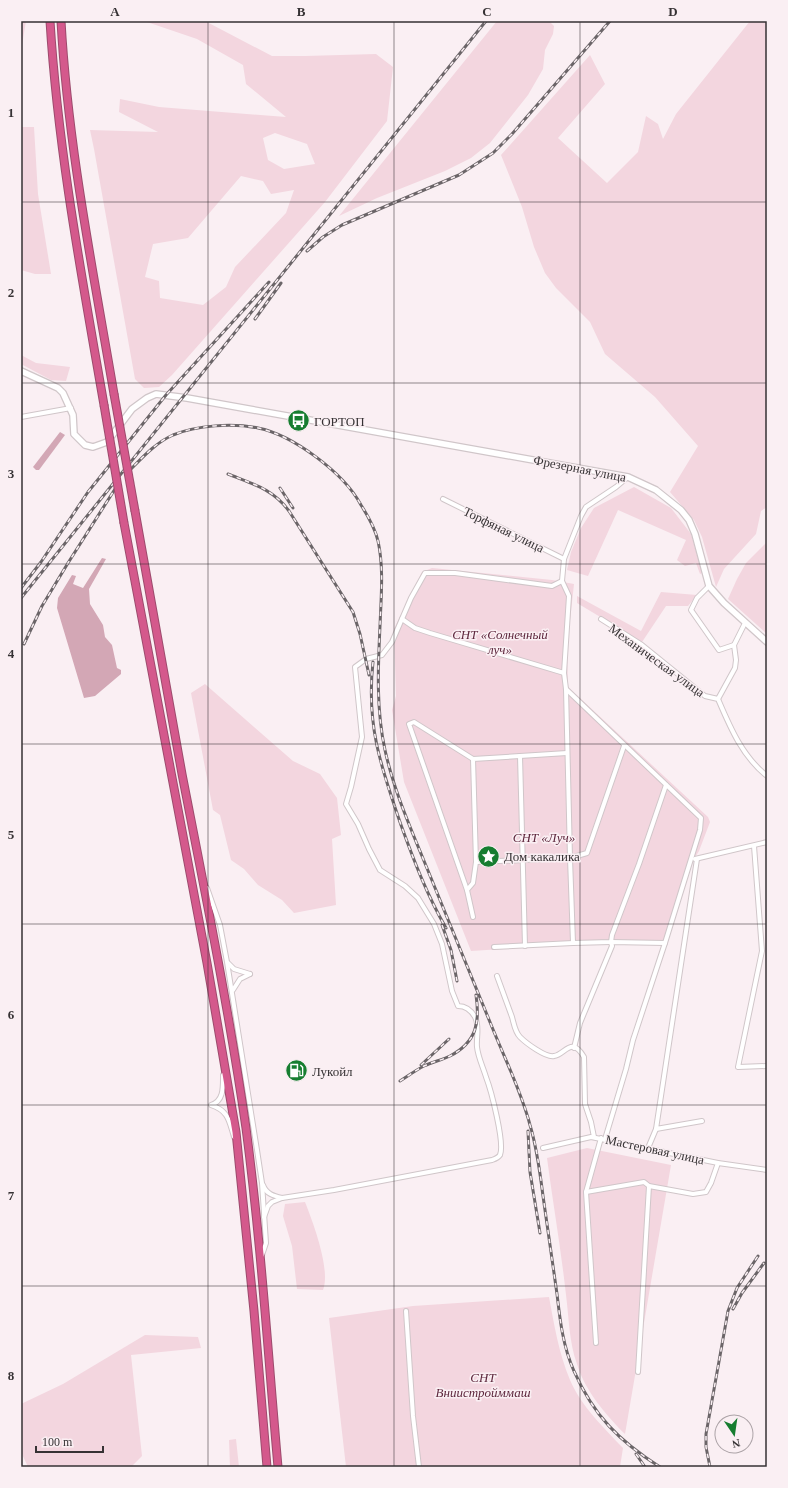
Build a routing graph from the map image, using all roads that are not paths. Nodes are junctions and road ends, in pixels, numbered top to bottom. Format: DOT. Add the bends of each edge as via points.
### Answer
graph roads {
  1 [pos="50,21"];
  2 [pos="61,21"];
  3 [pos="21,371"];
  4 [pos="71,408"];
  5 [pos="21,417"];
  6 [pos="628,477"];
  7 [pos="443,499"];
  8 [pos="564,559"];
  9 [pos="562,581"];
  10 [pos="709,586"];
  11 [pos="402,619"];
  12 [pos="601,619"];
  13 [pos="745,623"];
  14 [pos="767,642"];
  15 [pos="734,645"];
  16 [pos="564,674"];
  17 [pos="566,689"];
  18 [pos="718,699"];
  19 [pos="624,746"];
  20 [pos="566,753"];
  21 [pos="520,756"];
  22 [pos="473,759"];
  23 [pos="767,776"];
  24 [pos="666,785"];
  25 [pos="767,842"];
  26 [pos="754,846"];
  27 [pos="570,858"];
  28 [pos="697,859"];
  29 [pos="523,861"];
  30 [pos="690,861"];
  31 [pos="476,862"];
  32 [pos="202,873"];
  33 [pos="467,890"];
  34 [pos="473,917"];
  35 [pos="572,942"];
  36 [pos="611,942"];
  37 [pos="665,943"];
  38 [pos="525,946"];
  39 [pos="494,947"];
  40 [pos="227,962"];
  41 [pos="497,976"];
  42 [pos="232,990"];
  43 [pos="574,1048"];
  44 [pos="224,1057"];
  45 [pos="767,1066"];
  46 [pos="702,1121"];
  47 [pos="656,1129"];
  48 [pos="594,1137"];
  49 [pos="603,1139"];
  50 [pos="543,1148"];
  51 [pos="648,1148"];
  52 [pos="238,1152"];
  53 [pos="718,1163"];
  54 [pos="767,1170"];
  55 [pos="262,1183"];
  56 [pos="649,1186"];
  57 [pos="586,1192"];
  58 [pos="282,1198"];
  59 [pos="264,1217"];
  60 [pos="261,1260"];
  61 [pos="406,1311"];
  62 [pos="596,1343"];
  63 [pos="638,1372"];
  64 [pos="267,1467"];
  65 [pos="278,1467"];
  66 [pos="419,1467"];
  1 -- 44 [label="highway, bridge" via="55,88 69,200 124,523"];
  2 -- 32 [label="highway, bridge" via="72,143 80,198 134,511"];
  3 -- 4 [label="street" via="58,388"];
  4 -- 5 [label="street"];
  4 -- 6 [label="street, Фрезерная улица" via="74,434 85,445 93,447 107,442 132,409 156,394"];
  6 -- 8 [label="street" via="586,508"];
  6 -- 10 [label="street, Фрезерная улица" via="669,499 690,520"];
  7 -- 8 [label="street, Торфяная улица"];
  8 -- 9 [label="street"];
  9 -- 11 [label="street" via="552,586 426,573"];
  9 -- 16 [label="street" via="569,596"];
  10 -- 13 [label="street"];
  10 -- 15 [label="street" via="697,598 691,610 719,650"];
  11 -- 16 [label="street" via="415,628"];
  11 -- 58 [label="street" via="392,642 382,655 366,659 356,667 362,737 346,804 380,870 418,898 434,924 442,944 458,1006 464,1006 476,1018 477,1047 501,1142 500,1154 492,1160"];
  12 -- 18 [label="street, Механическая улица" via="642,645 705,696"];
  13 -- 14 [label="street"];
  13 -- 15 [label="street"];
  15 -- 18 [label="street" via="735,668"];
  16 -- 17 [label="street"];
  17 -- 19 [label="street"];
  17 -- 20 [label="street"];
  18 -- 23 [label="street, Механическая улица" via="739,744"];
  19 -- 24 [label="street"];
  19 -- 27 [label="street" via="587,853"];
  20 -- 21 [label="street"];
  20 -- 27 [label="street"];
  21 -- 22 [label="street"];
  21 -- 29 [label="street"];
  22 -- 31 [label="street"];
  22 -- 33 [label="street" via="414,722 409,724"];
  24 -- 30 [label="street" via="701,818 700,830"];
  24 -- 36 [label="street"];
  25 -- 26 [label="street"];
  26 -- 28 [label="street"];
  26 -- 45 [label="street" via="762,951 738,1067"];
  27 -- 29 [label="street"];
  27 -- 35 [label="street"];
  28 -- 30 [label="street"];
  28 -- 47 [label="street"];
  29 -- 31 [label="street"];
  29 -- 38 [label="street"];
  30 -- 37 [label="street"];
  31 -- 33 [label="street" via="472,883"];
  32 -- 40 [label="street" via="220,925"];
  32 -- 60 [label="highway" via="240,1088"];
  33 -- 34 [label="street"];
  35 -- 36 [label="street"];
  35 -- 38 [label="street"];
  36 -- 37 [label="street"];
  36 -- 43 [label="street" via="612,946 580,1023"];
  37 -- 49 [label="street"];
  38 -- 39 [label="street"];
  40 -- 42 [label="street"];
  40 -- 42 [label="street" via="234,969 250,974 240,980"];
  41 -- 43 [label="street" via="517,1032 527,1044 553,1057 566,1048"];
  42 -- 55 [label="street"];
  43 -- 48 [label="street" via="580,1050 584,1057 585,1104"];
  44 -- 52 [label="highway"];
  44 -- 52 [label="street" via="222,1095 211,1105 222,1109 228,1119"];
  46 -- 47 [label="street"];
  47 -- 51 [label="street"];
  48 -- 49 [label="street, Мастеровая улица"];
  48 -- 50 [label="street, Мастеровая улица"];
  49 -- 51 [label="street, Мастеровая улица"];
  49 -- 57 [label="street"];
  51 -- 53 [label="street, Мастеровая улица"];
  52 -- 64 [label="highway"];
  53 -- 54 [label="street, Мастеровая улица"];
  53 -- 56 [label="street" via="706,1192 693,1194"];
  55 -- 58 [label="street" via="269,1193"];
  55 -- 59 [label="street"];
  56 -- 57 [label="street" via="644,1182"];
  56 -- 63 [label="street"];
  57 -- 62 [label="street"];
  58 -- 59 [label="street" via="268,1206"];
  59 -- 60 [label="street" via="266,1243"];
  60 -- 65 [label="highway"];
  61 -- 66 [label="street" via="412,1409"];
}
